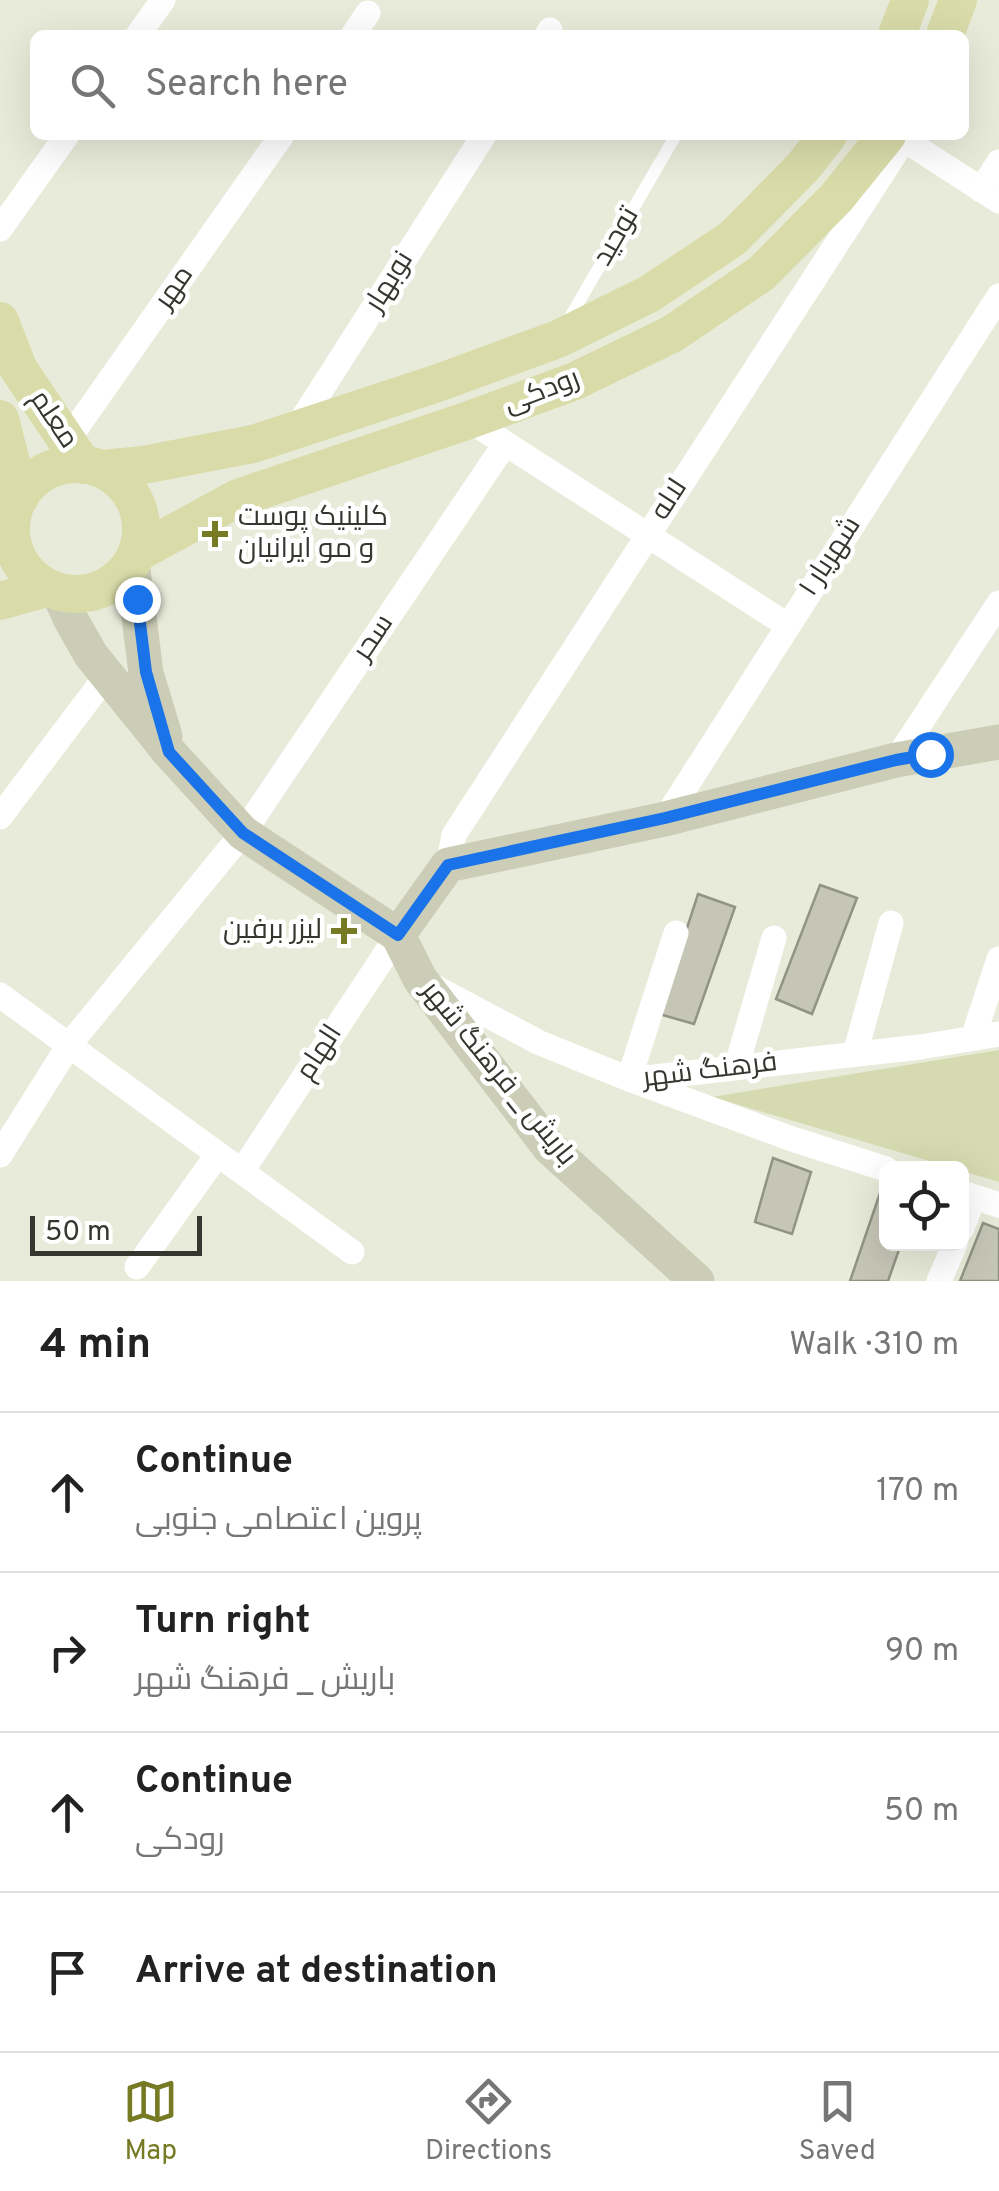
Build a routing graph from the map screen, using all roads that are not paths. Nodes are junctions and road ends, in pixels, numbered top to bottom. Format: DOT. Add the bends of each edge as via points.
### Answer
graph roads {
  1 [pos="163,0"];
  2 [pos="910,0"];
  3 [pos="958,0"];
  4 [pos="368,13"];
  5 [pos="142,30"];
  6 [pos="356,30"];
  7 [pos="899,30"];
  8 [pos="947,30"];
  9 [pos="63,140"];
  10 [pos="279,140"];
  11 [pos="481,140"];
  12 [pos="673,140"];
  13 [pos="824,140"];
  14 [pos="893,140"];
  15 [pos="894,140"];
  16 [pos="901,140"];
  17 [pos="999,162"];
  18 [pos="990,196"];
  19 [pos="0,229"];
  20 [pos="999,296"];
  21 [pos="596,320"];
  22 [pos="0,321"];
  23 [pos="558,339"];
  24 [pos="611,363"];
  25 [pos="0,420"];
  26 [pos="469,420"];
  27 [pos="296,430"];
  28 [pos="505,444"];
  29 [pos="84,458"];
  30 [pos="11,517"];
  31 [pos="647,535"];
  32 [pos="134,558"];
  33 [pos="53,590"];
  34 [pos="0,601"];
  35 [pos="999,603"];
  36 [pos="787,625"];
  37 [pos="107,675"];
  38 [pos="999,742"];
  39 [pos="169,752"];
  40 [pos="896,760"];
  41 [pos="0,817"];
  42 [pos="665,818"];
  43 [pos="243,833"];
  44 [pos="448,865"];
  45 [pos="891,923"];
  46 [pos="676,933"];
  47 [pos="398,935"];
  48 [pos="774,938"];
  49 [pos="999,959"];
  50 [pos="420,980"];
  51 [pos="0,995"];
  52 [pos="999,1034"];
  53 [pos="973,1038"];
  54 [pos="69,1045"];
  55 [pos="856,1054"];
  56 [pos="736,1068"];
  57 [pos="629,1079"];
  58 [pos="218,1154"];
  59 [pos="0,1155"];
  60 [pos="879,1167"];
  61 [pos="242,1172"];
  62 [pos="952,1251"];
  63 [pos="352,1252"];
  64 [pos="137,1267"];
  65 [pos="697,1281"];
  66 [pos="939,1281"];
  1 -- 5 [label="street"];
  2 -- 7 [label="main road"];
  3 -- 8 [label="main road"];
  4 -- 6 [label="street"];
  9 -- 19 [label="street"];
  10 -- 29 [label="street, مهر"];
  11 -- 27 [label="street, نوبهار"];
  12 -- 23 [label="lane, توحید"];
  13 -- 21 [label="main road, رودکى" via="732,238 649,294"];
  14 -- 24 [label="main road, رودکى" via="762,274 672,334"];
  15 -- 31 [label="street, لاله"];
  16 -- 18 [label="street"];
  17 -- 18 [label="street"];
  20 -- 36 [label="street, شهریار ۱"];
  21 -- 23 [label="main road, رودکى"];
  21 -- 24 [label="main road"];
  22 -- 29 [label="main road, معلم" via="18,368"];
  23 -- 27 [label="main road, رودکى"];
  24 -- 26 [label="main road, رودکى"];
  25 -- 30 [label="main road, معلم"];
  26 -- 28 [label="street"];
  26 -- 32 [label="main road, رودکى" via="238,498"];
  27 -- 29 [label="main road, رودکى" via="142,464"];
  28 -- 31 [label="street"];
  28 -- 43 [label="street, سحر"];
  29 -- 30 [label="main road" via="29,485"];
  29 -- 32 [label="main road" via="116,478 136,504 141,537"];
  30 -- 33 [label="main road" via="24,568"];
  31 -- 36 [label="street"];
  31 -- 44 [label="street, لاله" via="454,835"];
  32 -- 33 [label="main road" via="100,590"];
  32 -- 39 [label="main road" via="146,672"];
  33 -- 34 [label="main road"];
  33 -- 37 [label="main road"];
  35 -- 40 [label="street"];
  36 -- 42 [label="street, شهریار ۱"];
  37 -- 39 [label="main road"];
  37 -- 41 [label="street"];
  38 -- 40 [label="main road"];
  39 -- 43 [label="main road"];
  40 -- 42 [label="main road"];
  42 -- 44 [label="main road"];
  43 -- 47 [label="main road"];
  43 -- 54 [label="street, سحر"];
  44 -- 47 [label="main road"];
  45 -- 55 [label="street"];
  46 -- 57 [label="street"];
  47 -- 50 [label="main road, باریش _ فرهنگ شهر"];
  47 -- 61 [label="street, الهام"];
  48 -- 56 [label="street"];
  49 -- 53 [label="street"];
  50 -- 57 [label="street" via="540,1043"];
  50 -- 65 [label="main road, باریش _ فرهنگ شهر" via="550,1148"];
  51 -- 54 [label="street"];
  52 -- 53 [label="street, فرهنگ شهر"];
  53 -- 55 [label="street, فرهنگ شهر"];
  54 -- 58 [label="street"];
  54 -- 59 [label="street, سحر"];
  55 -- 56 [label="street, فرهنگ شهر"];
  56 -- 57 [label="street, فرهنگ شهر"];
  57 -- 60 [label="street, فرهنگ شهر"];
  58 -- 61 [label="street"];
  58 -- 64 [label="street"];
  61 -- 63 [label="street"];
  62 -- 66 [label="street"];
}
